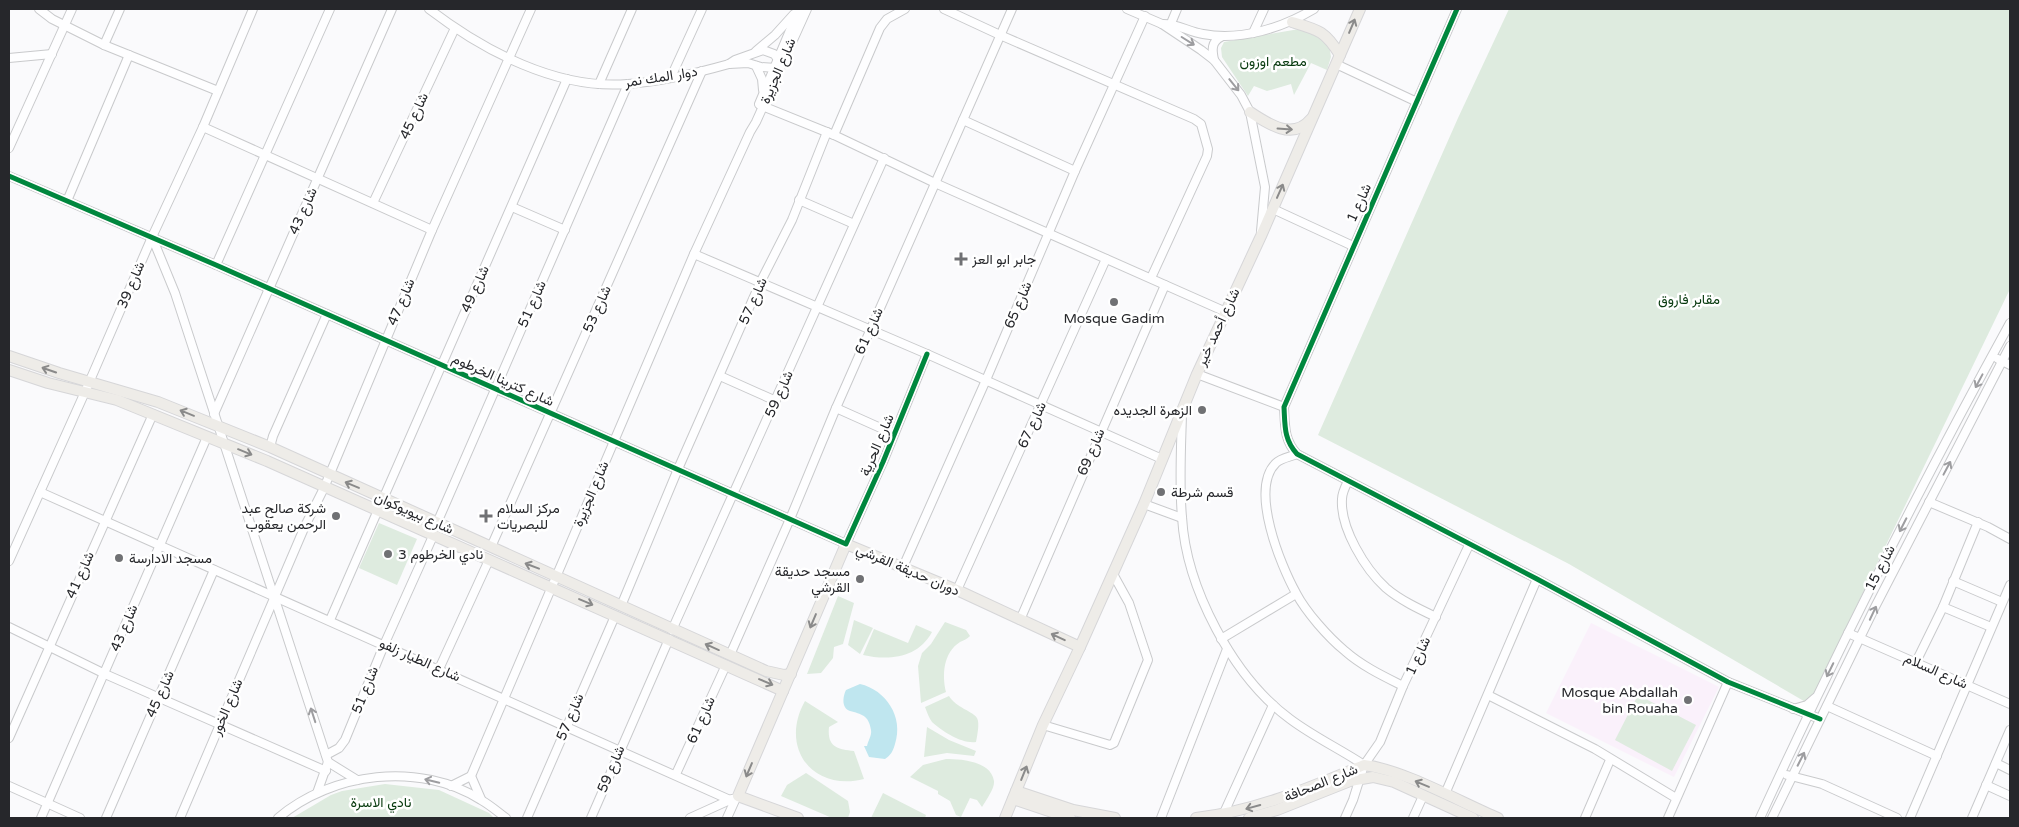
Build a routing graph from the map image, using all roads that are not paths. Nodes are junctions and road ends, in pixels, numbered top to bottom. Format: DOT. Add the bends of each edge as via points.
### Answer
graph roads {
  1 [pos="39,9"];
  2 [pos="72,9"];
  3 [pos="120,9"];
  4 [pos="253,9"];
  5 [pos="330,9"];
  6 [pos="392,9"];
  7 [pos="429,9"];
  8 [pos="531,9"];
  9 [pos="632,9"];
  10 [pos="702,9"];
  11 [pos="802,9"];
  12 [pos="905,9"];
  13 [pos="944,9"];
  14 [pos="1012,9"];
  15 [pos="1127,9"];
  16 [pos="1177,9"];
  17 [pos="1264,9"];
  18 [pos="1314,9"];
  19 [pos="1360,9"];
  20 [pos="1457,9"];
  21 [pos="1145,16"];
  22 [pos="1292,22"];
  23 [pos="65,25"];
  24 [pos="1167,26"];
  25 [pos="454,28"];
  26 [pos="1253,32"];
  27 [pos="1000,35"];
  28 [pos="1221,37"];
  29 [pos="104,45"];
  30 [pos="755,51"];
  31 [pos="52,54"];
  32 [pos="128,55"];
  33 [pos="509,57"];
  34 [pos="9,58"];
  35 [pos="1338,59"];
  36 [pos="1214,60"];
  37 [pos="729,64"];
  38 [pos="778,64"];
  39 [pos="756,66"];
  40 [pos="702,71"];
  41 [pos="671,77"];
  42 [pos="568,79"];
  43 [pos="599,84"];
  44 [pos="628,84"];
  45 [pos="1114,85"];
  46 [pos="218,91"];
  47 [pos="764,91"];
  48 [pos="1417,102"];
  49 [pos="761,105"];
  50 [pos="1316,111"];
  51 [pos="1250,112"];
  52 [pos="963,120"];
  53 [pos="203,127"];
  54 [pos="830,134"];
  55 [pos="9,148"];
  56 [pos="265,154"];
  57 [pos="884,158"];
  58 [pos="1075,171"];
  59 [pos="9,176"];
  60 [pos="318,178"];
  61 [pos="935,183"];
  62 [pos="798,200"];
  63 [pos="67,201"];
  64 [pos="372,203"];
  65 [pos="512,207"];
  66 [pos="1273,209"];
  67 [pos="854,224"];
  68 [pos="432,230"];
  69 [pos="565,230"];
  70 [pos="1049,233"];
  71 [pos="1261,236"];
  72 [pos="152,237"];
  73 [pos="1353,246"];
  74 [pos="694,254"];
  75 [pos="1106,259"];
  76 [pos="216,265"];
  77 [pos="1152,278"];
  78 [pos="760,283"];
  79 [pos="1165,285"];
  80 [pos="269,289"];
  81 [pos="818,308"];
  82 [pos="1226,312"];
  83 [pos="327,314"];
  84 [pos="2010,323"];
  85 [pos="870,330"];
  86 [pos="385,340"];
  87 [pos="2010,346"];
  88 [pos="927,354"];
  89 [pos="9,356"];
  90 [pos="1992,356"];
  91 [pos="2002,361"];
  92 [pos="442,365"];
  93 [pos="2010,365"];
  94 [pos="9,370"];
  95 [pos="1196,374"];
  96 [pos="720,376"];
  97 [pos="986,380"];
  98 [pos="89,381"];
  99 [pos="495,388"];
  100 [pos="85,392"];
  101 [pos="776,401"];
  102 [pos="1041,406"];
  103 [pos="1284,407"];
  104 [pos="836,408"];
  105 [pos="1182,408"];
  106 [pos="551,413"];
  107 [pos="153,414"];
  108 [pos="214,414"];
  109 [pos="218,426"];
  110 [pos="1100,432"];
  111 [pos="894,434"];
  112 [pos="207,437"];
  113 [pos="614,441"];
  114 [pos="224,443"];
  115 [pos="270,447"];
  116 [pos="1297,454"];
  117 [pos="1162,459"];
  118 [pos="678,469"];
  119 [pos="330,475"];
  120 [pos="1348,481"];
  121 [pos="324,488"];
  122 [pos="40,492"];
  123 [pos="734,494"];
  124 [pos="383,499"];
  125 [pos="1929,502"];
  126 [pos="1144,504"];
  127 [pos="378,510"];
  128 [pos="1182,518"];
  129 [pos="790,519"];
  130 [pos="104,521"];
  131 [pos="1978,522"];
  132 [pos="437,523"];
  133 [pos="433,536"];
  134 [pos="2010,539"];
  135 [pos="846,544"];
  136 [pos="1469,545"];
  137 [pos="158,546"];
  138 [pos="491,547"];
  139 [pos="490,560"];
  140 [pos="9,561"];
  141 [pos="902,567"];
  142 [pos="214,570"];
  143 [pos="1113,574"];
  144 [pos="556,575"];
  145 [pos="1537,579"];
  146 [pos="1953,581"];
  147 [pos="2010,585"];
  148 [pos="552,588"];
  149 [pos="956,590"];
  150 [pos="1296,594"];
  151 [pos="274,596"];
  152 [pos="2002,602"];
  153 [pos="621,606"];
  154 [pos="1943,607"];
  155 [pos="615,616"];
  156 [pos="1436,617"];
  157 [pos="330,620"];
  158 [pos="1020,620"];
  159 [pos="9,627"];
  160 [pos="1991,627"];
  161 [pos="1848,633"];
  162 [pos="671,634"];
  163 [pos="1861,637"];
  164 [pos="1221,639"];
  165 [pos="384,644"];
  166 [pos="49,647"];
  167 [pos="1080,647"];
  168 [pos="1226,649"];
  169 [pos="730,655"];
  170 [pos="1916,662"];
  171 [pos="726,666"];
  172 [pos="439,669"];
  173 [pos="105,674"];
  174 [pos="790,674"];
  175 [pos="1728,682"];
  176 [pos="1968,685"];
  177 [pos="1403,686"];
  178 [pos="783,691"];
  179 [pos="1819,693"];
  180 [pos="1488,695"];
  181 [pos="158,697"];
  182 [pos="505,698"];
  183 [pos="2010,704"];
  184 [pos="1273,705"];
  185 [pos="1827,706"];
  186 [pos="1793,709"];
  187 [pos="1808,715"];
  188 [pos="1820,719"];
  189 [pos="221,723"];
  190 [pos="1043,725"];
  191 [pos="566,726"];
  192 [pos="2010,730"];
  193 [pos="9,738"];
  194 [pos="620,749"];
  195 [pos="1937,756"];
  196 [pos="327,758"];
  197 [pos="1610,760"];
  198 [pos="1996,763"];
  199 [pos="1364,765"];
  200 [pos="326,770"];
  201 [pos="2010,770"];
  202 [pos="676,774"];
  203 [pos="1780,774"];
  204 [pos="471,776"];
  205 [pos="1792,776"];
  206 [pos="1359,779"];
  207 [pos="357,780"];
  208 [pos="1986,785"];
  209 [pos="9,786"];
  210 [pos="451,786"];
  211 [pos="317,793"];
  212 [pos="1445,794"];
  213 [pos="1015,795"];
  214 [pos="1423,796"];
  215 [pos="2010,796"];
  216 [pos="735,798"];
  217 [pos="1676,798"];
  218 [pos="481,799"];
  219 [pos="47,803"];
  220 [pos="1223,815"];
  221 [pos="41,818"];
  222 [pos="80,818"];
  223 [pos="106,818"];
  224 [pos="180,818"];
  225 [pos="278,818"];
  226 [pos="506,818"];
  227 [pos="527,818"];
  228 [pos="591,818"];
  229 [pos="690,818"];
  230 [pos="727,818"];
  231 [pos="795,818"];
  232 [pos="1006,818"];
  233 [pos="1070,818"];
  234 [pos="1115,818"];
  235 [pos="1161,818"];
  236 [pos="1196,818"];
  237 [pos="1248,818"];
  238 [pos="1345,818"];
  239 [pos="1413,818"];
  240 [pos="1473,818"];
  241 [pos="1498,818"];
  242 [pos="1585,818"];
  243 [pos="1668,818"];
  244 [pos="1760,818"];
  245 [pos="1772,818"];
  246 [pos="1897,818"];
  247 [pos="1910,818"];
  248 [pos="1972,818"];
  1 -- 23 [label="street"];
  2 -- 23 [label="street"];
  3 -- 29 [label="street"];
  4 -- 46 [label="street, شارع 39"];
  5 -- 56 [label="street"];
  6 -- 60 [label="street, شارع 43"];
  7 -- 25 [label="street, دوار المك نمر"];
  8 -- 33 [label="street, شارع 47"];
  9 -- 43 [label="street"];
  10 -- 41 [label="street"];
  11 -- 30 [label="street, دوار المك نمر"];
  11 -- 38 [label="street, شارع الجزيرة"];
  12 -- 54 [label="street, شارع 57" via="887,19 880,28"];
  13 -- 27 [label="street"];
  14 -- 27 [label="street, شارع 61"];
  15 -- 21 [label="street"];
  16 -- 24 [label="street"];
  17 -- 26 [label="street"];
  18 -- 22 [label="street"];
  35 -- 19 [label="main road, شارع أحمد خير, one-way"];
  20 -- 48 [label="street, شارع 1"];
  21 -- 24 [label="street"];
  21 -- 45 [label="street, شارع 65"];
  22 -- 26 [label="street"];
  22 -- 35 [label="main road" via="1322,32 1330,39"];
  23 -- 29 [label="street"];
  23 -- 31 [label="street"];
  24 -- 28 [label="street"];
  24 -- 36 [label="street, one-way"];
  25 -- 33 [label="street, دوار المك نمر" via="486,48"];
  25 -- 64 [label="street, شارع 45"];
  26 -- 28 [label="street"];
  27 -- 45 [label="street"];
  27 -- 52 [label="street, شارع 61"];
  28 -- 36 [label="street" via="1213,44"];
  29 -- 32 [label="street"];
  30 -- 37 [label="street, دوار المك نمر"];
  30 -- 38 [label="street" via="766,50"];
  31 -- 34 [label="street"];
  31 -- 55 [label="street"];
  32 -- 46 [label="street"];
  32 -- 63 [label="street"];
  33 -- 42 [label="street, دوار المك نمر"];
  33 -- 68 [label="street, شارع 47"];
  35 -- 48 [label="street"];
  35 -- 50 [label="main road, شارع أحمد خير"];
  36 -- 51 [label="street, one-way"];
  37 -- 39 [label="street"];
  37 -- 40 [label="street, دوار المك نمر"];
  38 -- 39 [label="street"];
  38 -- 47 [label="street, شارع الجزيرة"];
  38 -- 49 [label="street, شارع الجزيرة"];
  39 -- 47 [label="street"];
  40 -- 41 [label="street, دوار المك نمر"];
  40 -- 106 [label="street, شارع 53"];
  41 -- 44 [label="street, دوار المك نمر"];
  42 -- 43 [label="street, دوار المك نمر"];
  42 -- 65 [label="street, شارع 49"];
  43 -- 44 [label="street, دوار المك نمر"];
  44 -- 69 [label="street, شارع 51"];
  45 -- 58 [label="street, شارع 65"];
  45 -- 77 [label="street" via="1199,121 1208,149"];
  46 -- 53 [label="street, شارع 39"];
  47 -- 49 [label="street, شارع الجزيرة"];
  48 -- 73 [label="street, شارع 1"];
  49 -- 54 [label="street"];
  49 -- 74 [label="street, شارع الجزيرة" via="751,121 750,132"];
  51 -- 50 [label="main road, one-way" via="1274,127 1292,130 1303,127"];
  66 -- 50 [label="main road, شارع أحمد خير, one-way"];
  51 -- 71 [label="street" via="1265,186"];
  52 -- 58 [label="street"];
  52 -- 61 [label="street, شارع 61"];
  53 -- 56 [label="street"];
  53 -- 72 [label="street, شارع 39"];
  54 -- 57 [label="street"];
  54 -- 62 [label="street, شارع 57"];
  56 -- 60 [label="street"];
  56 -- 76 [label="street"];
  57 -- 61 [label="street"];
  57 -- 67 [label="street, شارع 59"];
  58 -- 70 [label="street, شارع 65"];
  59 -- 63 [label="street, شارع كترينا الخرطوم"];
  60 -- 64 [label="street"];
  60 -- 80 [label="street, شارع 43"];
  61 -- 70 [label="street"];
  61 -- 85 [label="street, شارع 61"];
  62 -- 67 [label="street"];
  62 -- 78 [label="street, شارع 57" via="792,220"];
  63 -- 72 [label="street, شارع كترينا الخرطوم"];
  64 -- 68 [label="street"];
  65 -- 69 [label="street"];
  65 -- 92 [label="street, شارع 49"];
  66 -- 71 [label="main road, شارع أحمد خير"];
  66 -- 73 [label="street"];
  67 -- 81 [label="street, شارع 59"];
  68 -- 86 [label="street, شارع 47"];
  69 -- 99 [label="street, شارع 51"];
  70 -- 75 [label="street"];
  70 -- 97 [label="street, شارع 65"];
  71 -- 82 [label="main road, شارع أحمد خير"];
  72 -- 76 [label="street, شارع كترينا الخرطوم"];
  72 -- 98 [label="street, شارع 39"];
  72 -- 108 [label="street" via="175,293"];
  73 -- 103 [label="street, شارع 1"];
  74 -- 78 [label="street"];
  74 -- 113 [label="street, شارع الجزيرة"];
  75 -- 77 [label="street"];
  75 -- 102 [label="street, شارع 67"];
  76 -- 80 [label="street, شارع كترينا الخرطوم"];
  77 -- 79 [label="street"];
  78 -- 81 [label="street"];
  78 -- 96 [label="street, شارع 57"];
  79 -- 82 [label="street"];
  79 -- 110 [label="street, شارع 69"];
  80 -- 83 [label="street, شارع كترينا الخرطوم"];
  80 -- 108 [label="street, شارع 43"];
  81 -- 85 [label="street"];
  81 -- 101 [label="street, شارع 59"];
  82 -- 95 [label="main road, شارع أحمد خير"];
  83 -- 86 [label="street, شارع كترينا الخرطوم"];
  83 -- 115 [label="street"];
  84 -- 90 [label="street, شارع 15"];
  85 -- 88 [label="street"];
  85 -- 104 [label="street, شارع 61"];
  86 -- 92 [label="street, شارع كترينا الخرطوم"];
  86 -- 119 [label="street, شارع 47"];
  87 -- 91 [label="street, شارع 15"];
  88 -- 97 [label="street"];
  88 -- 111 [label="street, شارع الحرية"];
  98 -- 89 [label="main road, شارع بيويوكوان, one-way"];
  90 -- 91 [label="street"];
  90 -- 161 [label="street, شارع 15, one-way"];
  91 -- 93 [label="street"];
  125 -- 91 [label="street, شارع 15, one-way"];
  92 -- 99 [label="street, شارع كترينا الخرطوم"];
  92 -- 124 [label="street, شارع 49"];
  94 -- 100 [label="main road, شارع بيويوكوان"];
  95 -- 103 [label="street"];
  95 -- 105 [label="main road, شارع أحمد خير"];
  96 -- 101 [label="street"];
  96 -- 118 [label="street, شارع 57"];
  97 -- 102 [label="street"];
  97 -- 141 [label="street, شارع 65"];
  98 -- 100 [label="street, شارع 39"];
  109 -- 98 [label="main road, شارع بيويوكوان, one-way" via="137,394"];
  99 -- 106 [label="street, شارع كترينا الخرطوم"];
  99 -- 132 [label="street, شارع 51"];
  100 -- 107 [label="main road, شارع بيويوكوان"];
  100 -- 122 [label="street, شارع 39"];
  101 -- 123 [label="street, شارع 59"];
  102 -- 110 [label="street"];
  102 -- 149 [label="street, شارع 67"];
  103 -- 116 [label="street" via="1285,434"];
  104 -- 111 [label="street"];
  104 -- 129 [label="street, شارع 61"];
  105 -- 117 [label="main road, شارع أحمد خير"];
  105 -- 128 [label="street"];
  106 -- 113 [label="street, شارع كترينا الخرطوم"];
  106 -- 138 [label="street, شارع 53"];
  107 -- 112 [label="main road, شارع بيويوكوان"];
  107 -- 130 [label="street, شارع 41"];
  108 -- 109 [label="street"];
  109 -- 114 [label="street"];
  109 -- 115 [label="main road, شارع بيويوكوان"];
  110 -- 117 [label="street"];
  110 -- 158 [label="street, شارع 69"];
  111 -- 135 [label="street, شارع الحرية"];
  112 -- 114 [label="main road, شارع بيويوكوان"];
  112 -- 137 [label="street, شارع 43"];
  113 -- 118 [label="street, شارع كترينا الخرطوم"];
  113 -- 144 [label="street, شارع الجزيرة"];
  114 -- 121 [label="main road, شارع بيويوكوان, one-way"];
  114 -- 151 [label="street"];
  115 -- 119 [label="main road, شارع بيويوكوان"];
  116 -- 120 [label="street"];
  116 -- 150 [label="street" via="1277,462 1272,468 1266,499 1276,549"];
  117 -- 126 [label="main road, شارع أحمد خير"];
  118 -- 123 [label="street, شارع كترينا الخرطوم"];
  118 -- 153 [label="street, شارع 57"];
  119 -- 121 [label="street, شارع 47"];
  124 -- 119 [label="main road, شارع بيويوكوان, one-way"];
  120 -- 136 [label="street"];
  120 -- 156 [label="street" via="1343,493 1344,516 1350,537 1365,562 1387,588"];
  121 -- 127 [label="main road, شارع بيويوكوان"];
  121 -- 151 [label="street, شارع 47"];
  122 -- 130 [label="street, شارع الطيار زلفو"];
  122 -- 140 [label="street, شارع 39"];
  123 -- 129 [label="street, شارع كترينا الخرطوم"];
  123 -- 162 [label="street, شارع 59"];
  124 -- 132 [label="main road, شارع بيويوكوان"];
  125 -- 131 [label="street"];
  163 -- 125 [label="street, شارع 15, one-way"];
  126 -- 128 [label="street"];
  126 -- 143 [label="main road, شارع أحمد خير"];
  127 -- 133 [label="main road, شارع بيويوكوان"];
  127 -- 157 [label="street"];
  128 -- 164 [label="street" via="1199,590"];
  129 -- 135 [label="street, شارع كترينا الخرطوم"];
  129 -- 169 [label="street, شارع 61"];
  130 -- 137 [label="street, شارع الطيار زلفو"];
  130 -- 166 [label="street, شارع 41"];
  131 -- 134 [label="street"];
  131 -- 146 [label="street"];
  132 -- 138 [label="main road, شارع بيويوكوان"];
  133 -- 139 [label="main road, شارع بيويوكوان"];
  133 -- 165 [label="street, شارع 51"];
  135 -- 141 [label="main road, دوران حديقة القرشي"];
  135 -- 174 [label="main road, دوران حديقة القرشي, one-way"];
  136 -- 145 [label="street"];
  136 -- 156 [label="street, شارع 1"];
  137 -- 142 [label="street, شارع الطيار زلفو"];
  137 -- 173 [label="street, شارع 43"];
  144 -- 138 [label="main road, شارع بيويوكوان, one-way"];
  139 -- 148 [label="main road, شارع بيويوكوان"];
  139 -- 172 [label="street"];
  141 -- 149 [label="main road, دوران حديقة القرشي"];
  142 -- 151 [label="street, شارع الطيار زلفو"];
  142 -- 181 [label="street, شارع 45"];
  143 -- 167 [label="main road, شارع أحمد خير"];
  143 -- 190 [label="street" via="1129,603 1148,660 1114,743"];
  144 -- 148 [label="street, شارع الجزيرة"];
  144 -- 153 [label="main road, شارع بيويوكوان"];
  145 -- 175 [label="street"];
  145 -- 180 [label="street"];
  146 -- 152 [label="street"];
  146 -- 154 [label="street"];
  147 -- 152 [label="street"];
  148 -- 155 [label="main road, شارع بيويوكوان, one-way"];
  148 -- 182 [label="street, شارع الجزيرة"];
  149 -- 158 [label="main road, دوران حديقة القرشي"];
  150 -- 164 [label="street"];
  150 -- 177 [label="street" via="1344,650 1365,666"];
  151 -- 157 [label="street, شارع الطيار زلفو"];
  151 -- 189 [label="street, شارع الخور"];
  196 -- 151 [label="street, one-way"];
  152 -- 160 [label="street"];
  153 -- 162 [label="main road, شارع بيويوكوان"];
  154 -- 160 [label="street"];
  154 -- 170 [label="street"];
  155 -- 162 [label="main road, شارع بيويوكوان"];
  155 -- 191 [label="street, شارع 57"];
  156 -- 177 [label="street, شارع 1"];
  157 -- 165 [label="street, شارع الطيار زلفو"];
  167 -- 158 [label="main road, دوران حديقة القرشي, one-way"];
  159 -- 166 [label="street"];
  160 -- 176 [label="street"];
  161 -- 163 [label="street, شارع السلام"];
  161 -- 179 [label="street, شارع 15, one-way"];
  169 -- 162 [label="main road, شارع بيويوكوان, one-way"];
  162 -- 171 [label="main road, شارع بيويوكوان"];
  162 -- 194 [label="street, شارع 59"];
  163 -- 170 [label="street, شارع السلام"];
  163 -- 185 [label="street, شارع 15"];
  164 -- 168 [label="street"];
  165 -- 172 [label="street, شارع الطيار زلفو"];
  165 -- 196 [label="street, شارع 51" via="344,740"];
  166 -- 173 [label="street"];
  166 -- 193 [label="street, شارع 41"];
  167 -- 190 [label="main road"];
  168 -- 184 [label="street"];
  168 -- 235 [label="street"];
  169 -- 174 [label="main road, شارع بيويوكوان" via="766,671"];
  170 -- 176 [label="street, شارع السلام"];
  171 -- 178 [label="main road, شارع بيويوكوان, one-way"];
  171 -- 202 [label="street, شارع 61"];
  172 -- 182 [label="street, شارع الطيار زلفو"];
  173 -- 181 [label="street"];
  173 -- 219 [label="street, شارع 43"];
  174 -- 178 [label="main road, دوران حديقة القرشي"];
  175 -- 186 [label="street"];
  175 -- 217 [label="street"];
  176 -- 183 [label="street, شارع السلام"];
  176 -- 195 [label="street"];
  177 -- 199 [label="street, شارع 1" via="1380,742"];
  178 -- 216 [label="main road, دوران حديقة القرشي, one-way"];
  179 -- 186 [label="street" via="1808,705"];
  179 -- 187 [label="street, شارع 15"];
  180 -- 197 [label="street" via="1595,749"];
  180 -- 212 [label="street"];
  181 -- 189 [label="street"];
  181 -- 223 [label="street, شارع 45"];
  182 -- 191 [label="street, شارع الطيار زلفو"];
  182 -- 204 [label="street, شارع الجزيرة"];
  184 -- 199 [label="street" via="1297,724"];
  184 -- 220 [label="street"];
  185 -- 188 [label="street, شارع 15"];
  185 -- 195 [label="street"];
  186 -- 187 [label="street"];
  187 -- 188 [label="street"];
  187 -- 203 [label="street, شارع 15"];
  205 -- 188 [label="street, شارع 15, one-way"];
  189 -- 200 [label="street"];
  189 -- 224 [label="street, شارع الخور"];
  213 -- 190 [label="main road, one-way"];
  191 -- 194 [label="street, شارع الطيار زلفو"];
  191 -- 227 [label="street, شارع 57"];
  192 -- 198 [label="street"];
  194 -- 202 [label="street, شارع الطيار زلفو"];
  194 -- 228 [label="street, شارع 59"];
  195 -- 247 [label="street"];
  196 -- 200 [label="street"];
  196 -- 207 [label="street"];
  197 -- 217 [label="street"];
  197 -- 242 [label="street"];
  198 -- 201 [label="street"];
  198 -- 208 [label="street"];
  199 -- 206 [label="street, شارع 1"];
  212 -- 199 [label="main road, شارع الصحافة, one-way" via="1406,777"];
  199 -- 220 [label="main road, شارع الصحافة, one-way" via="1277,800"];
  200 -- 211 [label="street"];
  202 -- 216 [label="street, شارع الطيار زلفو"];
  203 -- 205 [label="street"];
  203 -- 244 [label="street, شارع 15"];
  204 -- 210 [label="street"];
  204 -- 218 [label="street"];
  205 -- 245 [label="street, شارع 15"];
  205 -- 246 [label="street" via="1822,784"];
  206 -- 214 [label="main road, شارع الصحافة" via="1373,777 1394,782"];
  206 -- 237 [label="main road, شارع الصحافة"];
  206 -- 238 [label="street"];
  210 -- 207 [label="street, one-way" via="420,778 389,776"];
  207 -- 211 [label="street"];
  208 -- 215 [label="street"];
  208 -- 248 [label="street"];
  209 -- 219 [label="street"];
  210 -- 218 [label="street"];
  211 -- 225 [label="street"];
  212 -- 241 [label="main road, شارع الصحافة"];
  213 -- 232 [label="main road"];
  213 -- 233 [label="main road"];
  213 -- 234 [label="main road"];
  214 -- 239 [label="street"];
  214 -- 240 [label="main road, شارع الصحافة"];
  216 -- 229 [label="street"];
  216 -- 230 [label="street"];
  216 -- 231 [label="main road"];
  217 -- 243 [label="street"];
  218 -- 226 [label="street"];
  219 -- 221 [label="street, شارع 43"];
  219 -- 222 [label="street"];
  220 -- 236 [label="main road, شارع الصحافة"];
}
